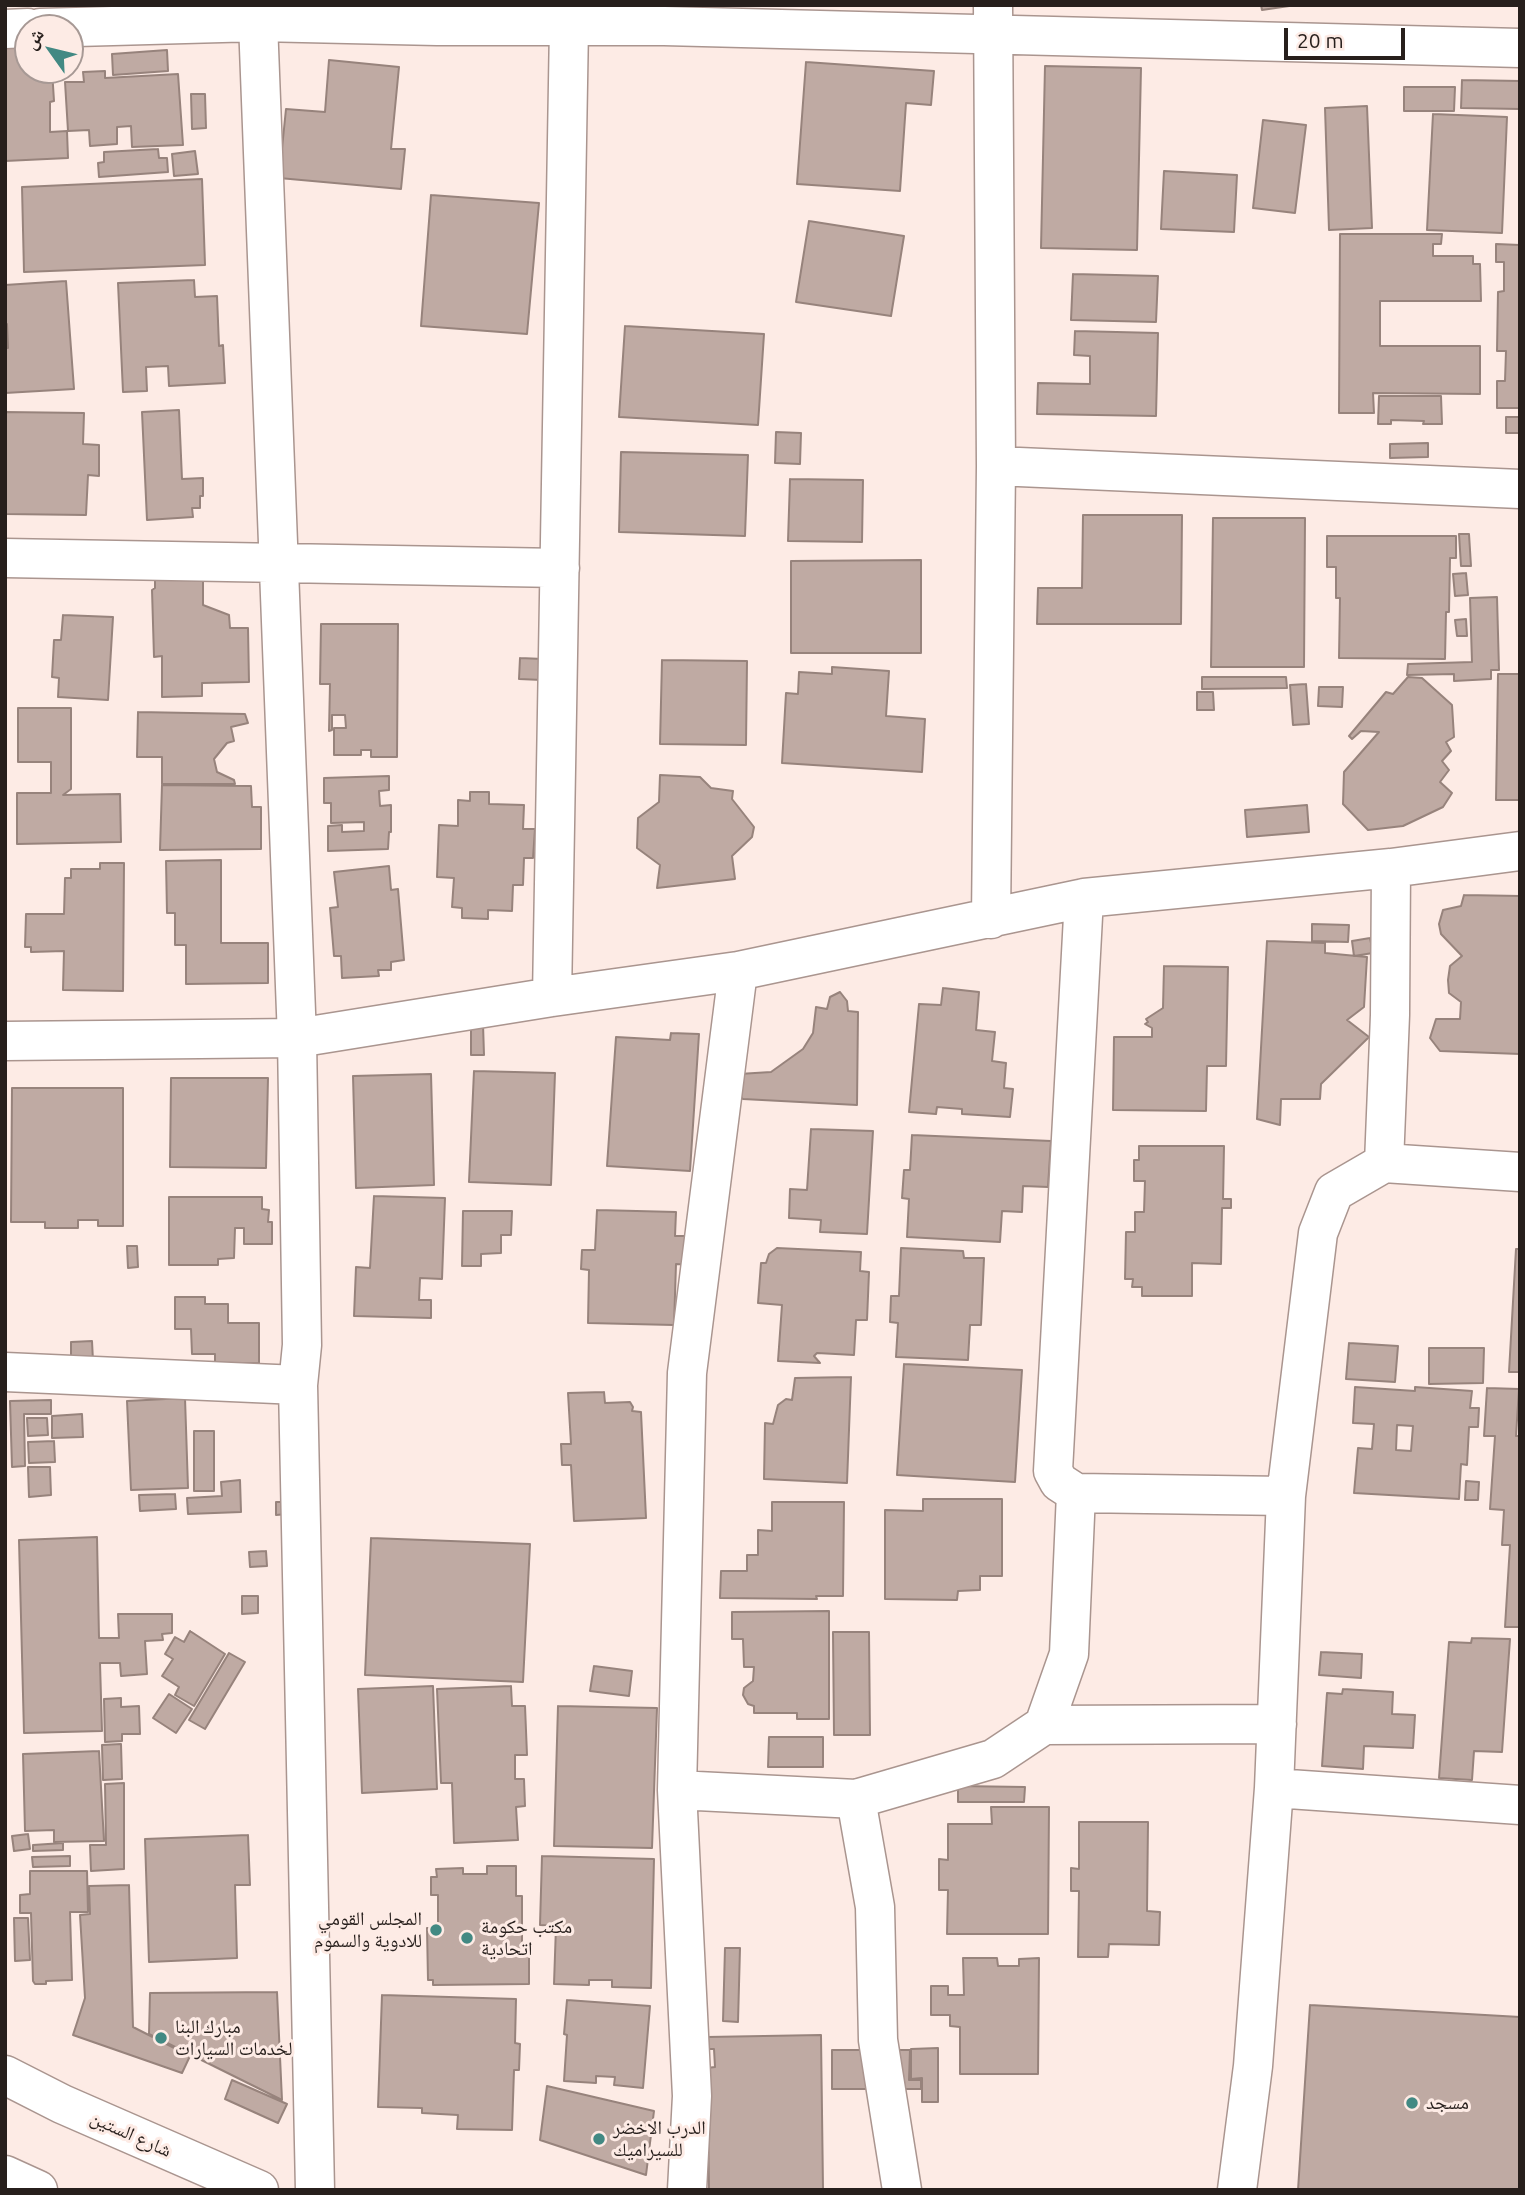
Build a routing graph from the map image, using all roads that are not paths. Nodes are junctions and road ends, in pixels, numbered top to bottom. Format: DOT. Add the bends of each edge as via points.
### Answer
graph roads {
  1 [pos="204,15"];
  2 [pos="437,16"];
  3 [pos="993,19"];
  4 [pos="258,22"];
  5 [pos="84,25"];
  6 [pos="569,26"];
  7 [pos="1520,48"];
  8 [pos="996,466"];
  9 [pos="1520,489"];
  10 [pos="5,558"];
  11 [pos="278,563"];
  12 [pos="559,568"];
  13 [pos="1520,851"];
  14 [pos="1391,868"];
  15 [pos="1084,898"];
  16 [pos="990,919"];
  17 [pos="738,971"];
  18 [pos="552,997"];
  19 [pos="297,1038"];
  20 [pos="5,1041"];
  21 [pos="1384,1163"];
  22 [pos="1520,1172"];
  23 [pos="5,1372"];
  24 [pos="298,1385"];
  25 [pos="1076,1493"];
  26 [pos="1286,1496"];
  27 [pos="1277,1724"];
  28 [pos="1044,1725"];
  29 [pos="1274,1788"];
  30 [pos="677,1790"];
  31 [pos="856,1799"];
  32 [pos="1520,1805"];
  33 [pos="5,2075"];
  34 [pos="5,2175"];
  35 [pos="38,2190"];
  36 [pos="259,2190"];
  37 [pos="315,2190"];
  38 [pos="687,2190"];
  39 [pos="902,2190"];
  40 [pos="1237,2190"];
  1 -- 4 [label="street"];
  1 -- 5 [label="street"];
  2 -- 4 [label="street"];
  2 -- 6 [label="street"];
  3 -- 6 [label="street"];
  3 -- 7 [label="street"];
  3 -- 8 [label="street"];
  4 -- 11 [label="street"];
  6 -- 12 [label="street"];
  8 -- 9 [label="street"];
  8 -- 16 [label="street"];
  10 -- 11 [label="street"];
  11 -- 12 [label="street"];
  11 -- 19 [label="street"];
  12 -- 18 [label="street"];
  13 -- 14 [label="street"];
  14 -- 15 [label="street"];
  14 -- 21 [label="street"];
  15 -- 16 [label="street"];
  15 -- 25 [label="street" via="1053,1471 1059,1482"];
  16 -- 17 [label="street"];
  17 -- 18 [label="street"];
  17 -- 30 [label="street" via="687,1373"];
  18 -- 19 [label="street"];
  19 -- 20 [label="street"];
  19 -- 24 [label="street" via="302,1345"];
  21 -- 22 [label="street"];
  21 -- 26 [label="street" via="1334,1192 1318,1233"];
  23 -- 24 [label="street"];
  24 -- 37 [label="street"];
  25 -- 26 [label="street"];
  25 -- 28 [label="street" via="1069,1654"];
  26 -- 27 [label="street"];
  27 -- 28 [label="street"];
  27 -- 29 [label="street"];
  28 -- 31 [label="street" via="993,1759"];
  29 -- 32 [label="street"];
  29 -- 40 [label="street" via="1253,2066"];
  30 -- 31 [label="street"];
  30 -- 38 [label="street" via="692,2096"];
  31 -- 39 [label="street" via="875,1907 878,2040"];
  33 -- 36 [label="street, شارع الستين"];
  34 -- 35 [label="street"];
}
